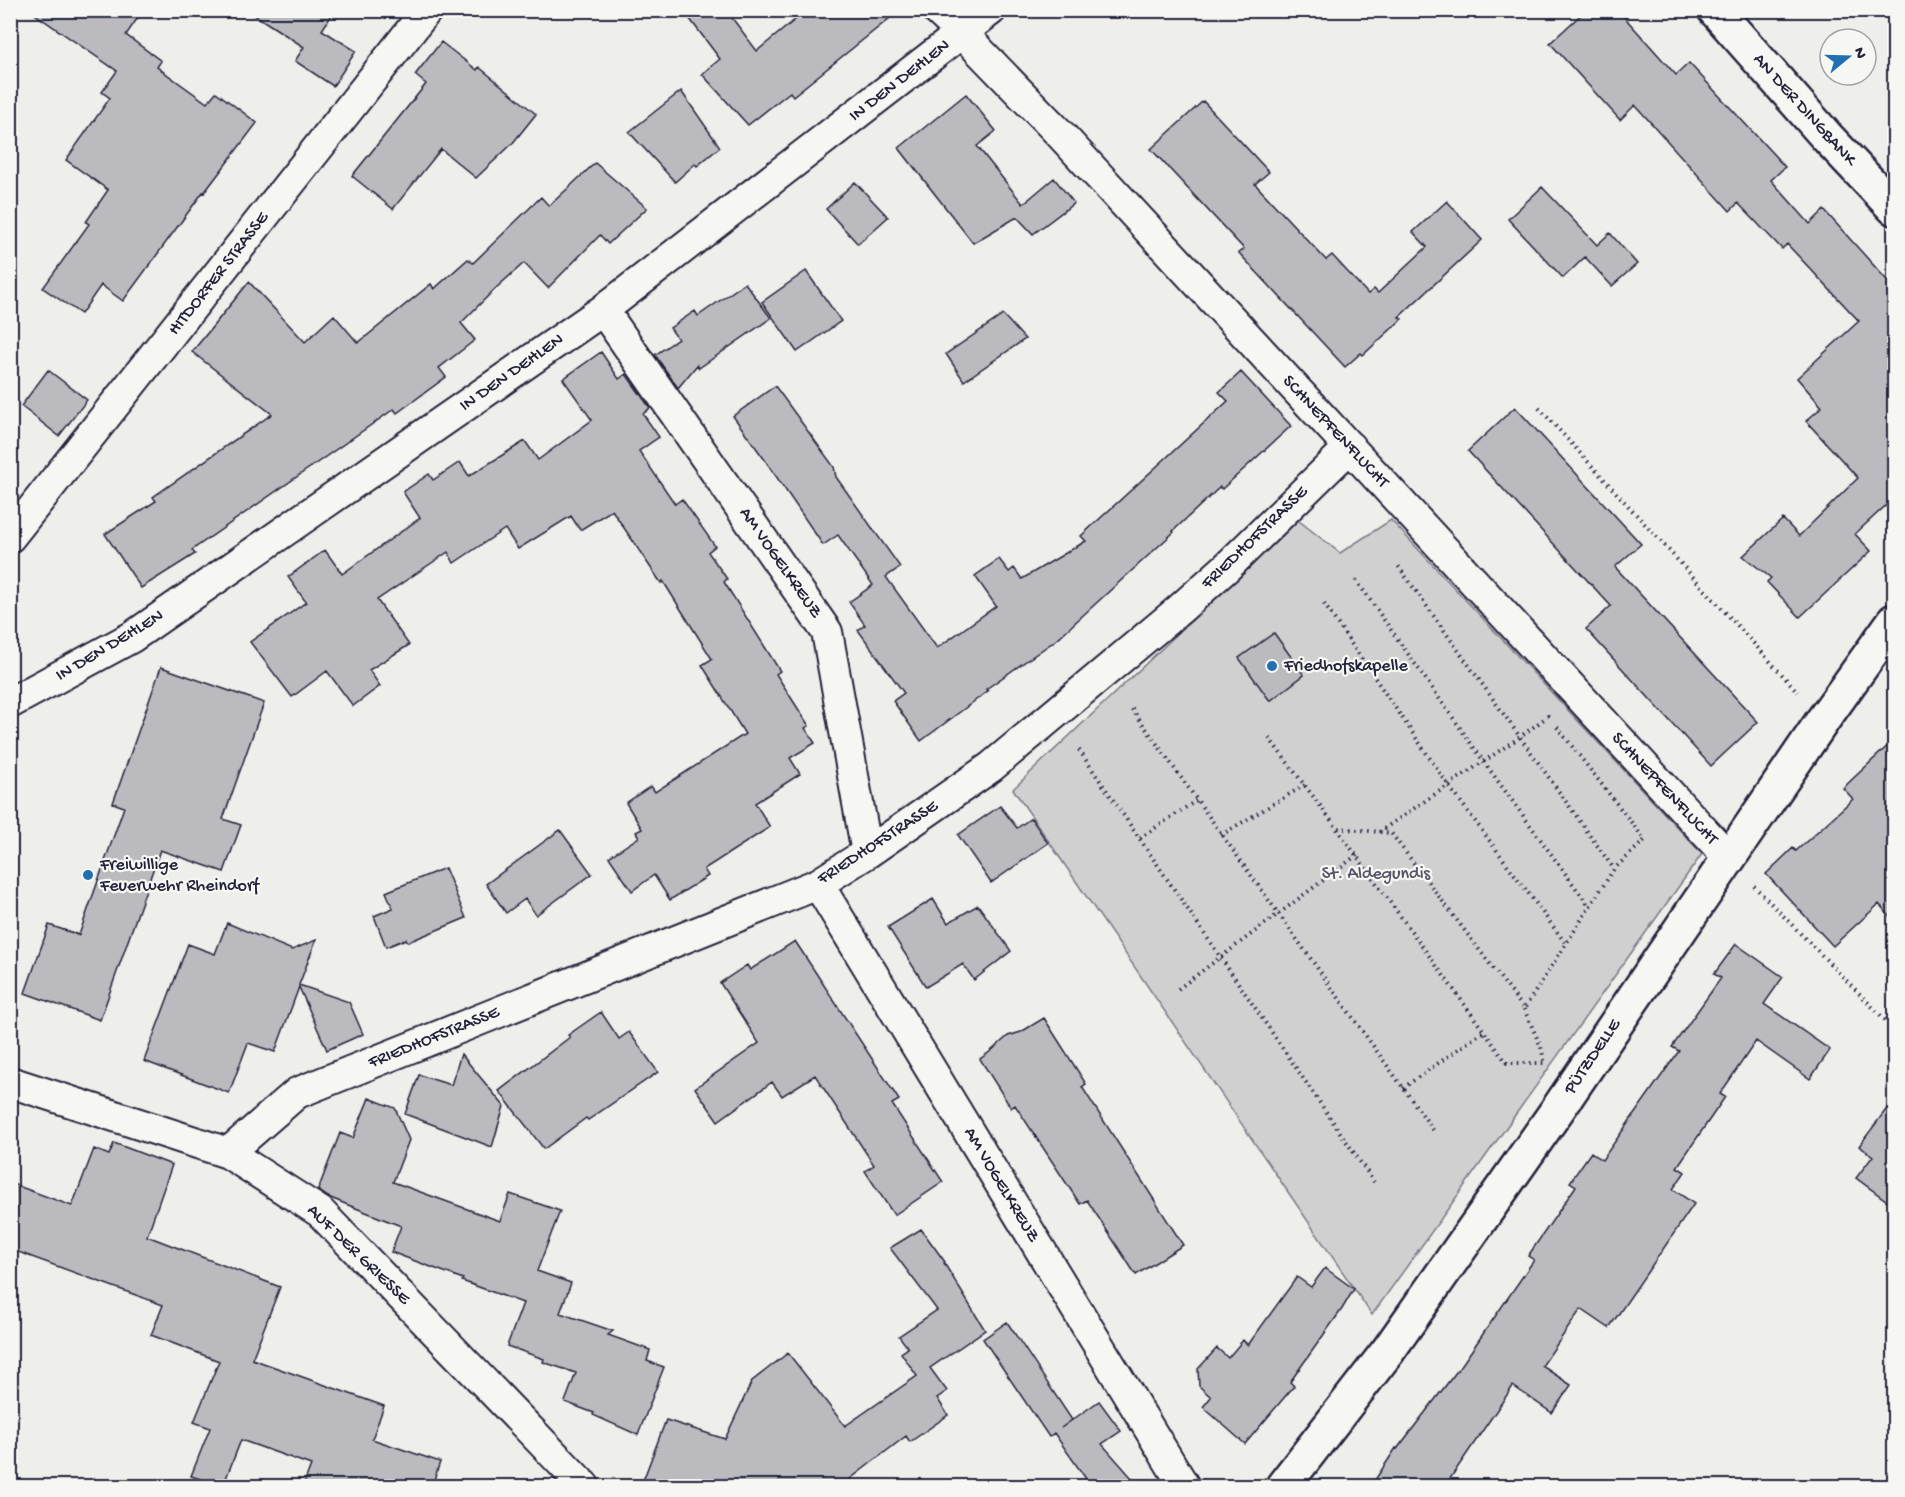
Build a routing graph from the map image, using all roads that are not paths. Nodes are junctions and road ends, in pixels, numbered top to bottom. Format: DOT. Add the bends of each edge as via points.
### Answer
graph roads {
  1 [pos="427,10"];
  2 [pos="937,10"];
  3 [pos="991,10"];
  4 [pos="1715,10"];
  5 [pos="962,33"];
  6 [pos="1894,208"];
  7 [pos="603,310"];
  8 [pos="1350,447"];
  9 [pos="10,537"];
  10 [pos="1894,621"];
  11 [pos="10,703"];
  12 [pos="867,853"];
  13 [pos="1728,857"];
  14 [pos="818,884"];
  15 [pos="10,1082"];
  16 [pos="228,1153"];
  17 [pos="584,1486"];
  18 [pos="1184,1486"];
  19 [pos="1283,1486"];
  1 -- 9 [label="street, HITDORFER STRASSE"];
  2 -- 5 [label="street, SCHNEPFENFLUCHT"];
  3 -- 5 [label="street, IN DEN DEHLEN"];
  4 -- 6 [label="street, AN DER DINGBANK"];
  5 -- 7 [label="street, IN DEN DEHLEN"];
  5 -- 8 [label="street, SCHNEPFENFLUCHT"];
  7 -- 11 [label="street, IN DEN DEHLEN" via="132,637"];
  7 -- 12 [label="street, AM VOGELKREUZ" via="827,632"];
  8 -- 12 [label="street, FRIEDHOFSTRASSE" via="1180,609 991,767"];
  8 -- 13 [label="street, SCHNEPFENFLUCHT"];
  10 -- 13 [label="street, PÜTZDELLE"];
  12 -- 14 [label="street, FRIEDHOFSTRASSE"];
  13 -- 19 [label="street, PÜTZDELLE" via="1388,1351"];
  14 -- 16 [label="street, FRIEDHOFSTRASSE" via="297,1093"];
  14 -- 18 [label="street, AM VOGELKREUZ"];
  15 -- 16 [label="street, AUF DER GRIESSE"];
  16 -- 17 [label="street, AUF DER GRIESSE" via="320,1212"];
}
